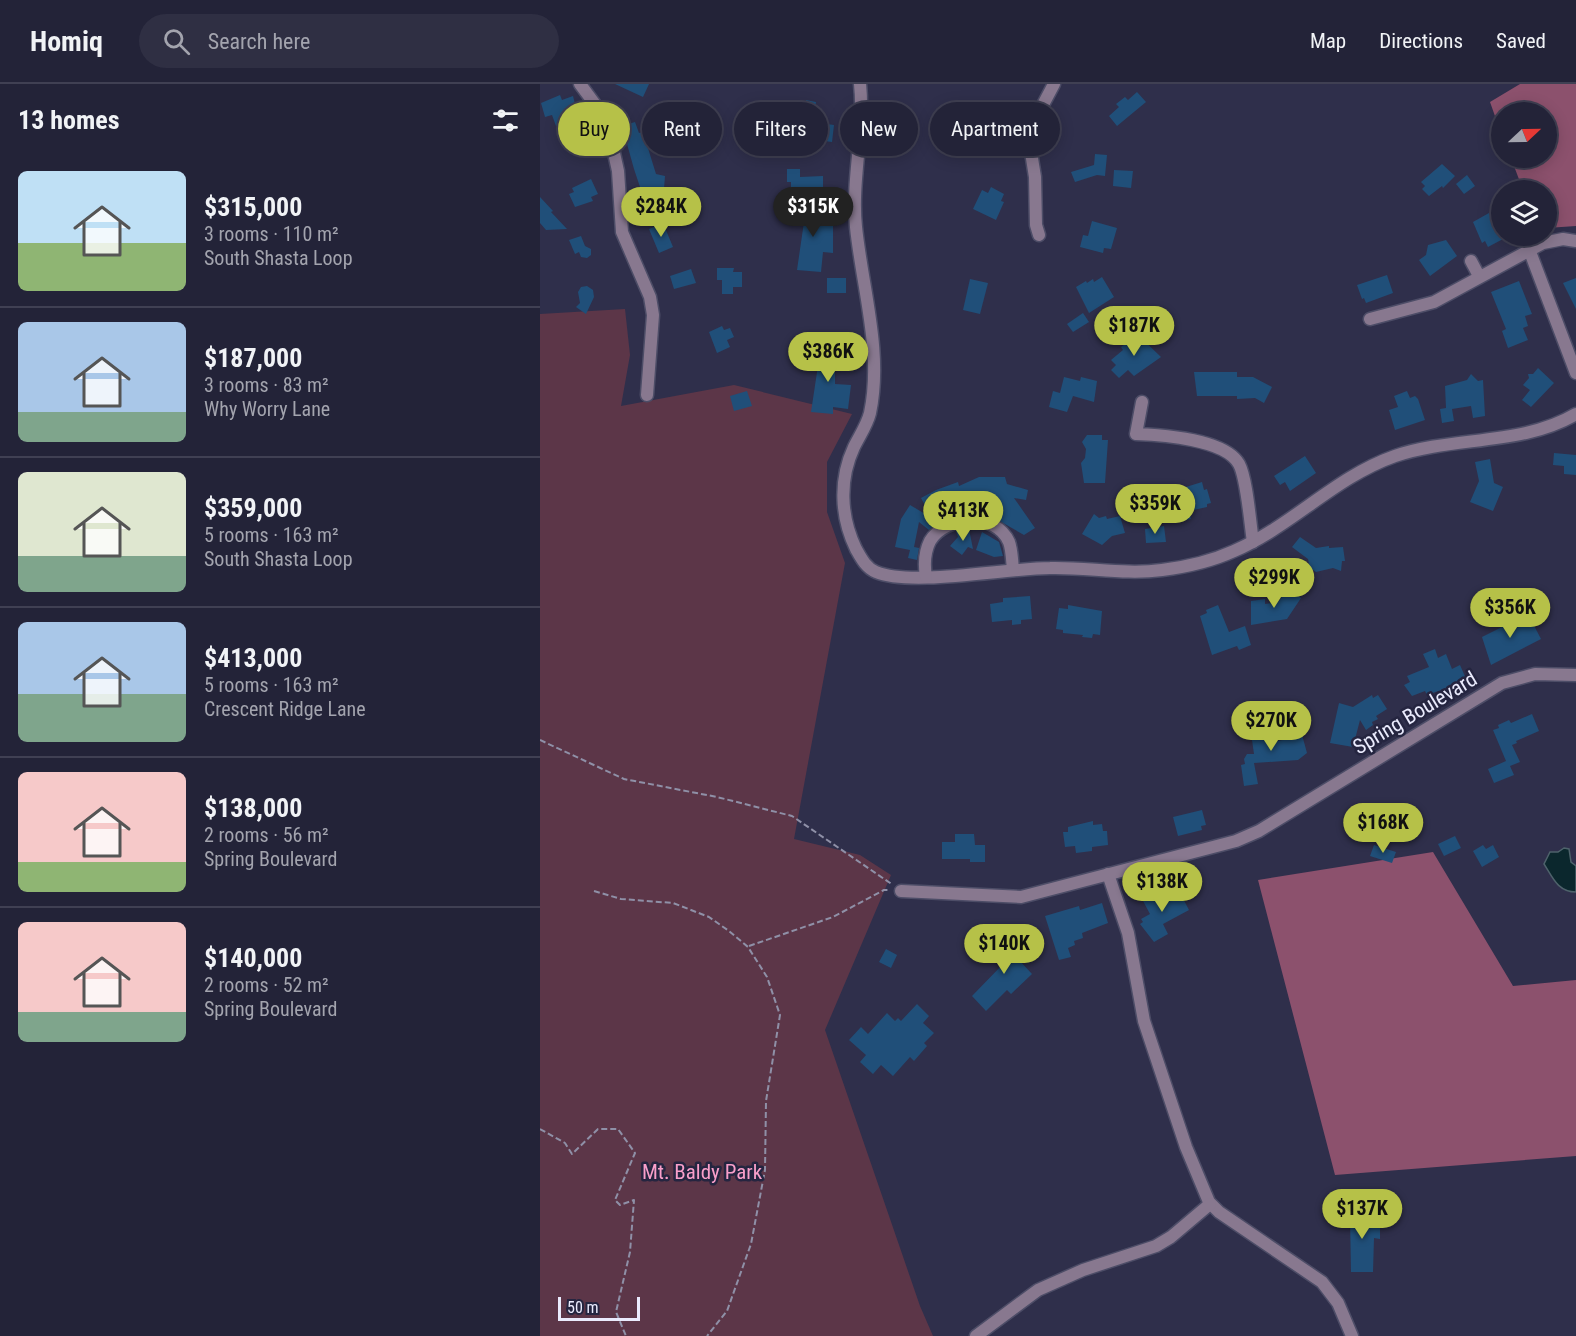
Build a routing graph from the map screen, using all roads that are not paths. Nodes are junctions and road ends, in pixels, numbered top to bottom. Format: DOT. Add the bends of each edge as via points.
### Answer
graph roads {
  1 [pos="580,84"];
  2 [pos="860,84"];
  3 [pos="1054,84"];
  4 [pos="1039,235"];
  5 [pos="1576,241"];
  6 [pos="1529,248"];
  7 [pos="1471,261"];
  8 [pos="1479,276"];
  9 [pos="1370,320"];
  10 [pos="1576,374"];
  11 [pos="648,395"];
  12 [pos="1142,402"];
  13 [pos="1576,414"];
  14 [pos="1252,542"];
  15 [pos="1013,570"];
  16 [pos="926,578"];
  17 [pos="1576,675"];
  18 [pos="1108,874"];
  19 [pos="901,891"];
  20 [pos="1210,1204"];
  21 [pos="976,1336"];
  22 [pos="1352,1336"];
  1 -- 11 [label="street" via="610,135 618,171 622,232 650,297 653,315"];
  2 -- 16 [label="street" via="863,125 856,227 870,314 872,401 866,425 846,466 844,506 855,547 869,568 884,574"];
  3 -- 4 [label="street" via="1036,118 1030,146"];
  5 -- 6 [label="street" via="1557,239"];
  6 -- 8 [label="street"];
  6 -- 10 [label="street"];
  7 -- 8 [label="street"];
  8 -- 9 [label="street" via="1427,305"];
  12 -- 14 [label="street" via="1136,434 1185,439 1234,458 1241,469"];
  13 -- 14 [label="street" via="1525,433 1394,457 1347,479"];
  14 -- 15 [label="street" via="1210,560 1165,570"];
  15 -- 16 [label="street"];
  15 -- 16 [label="street" via="1009,541 987,522 972,520 955,523 931,539 926,552"];
  17 -- 18 [label="street, Spring Boulevard" via="1535,674 1502,684 1247,837"];
  18 -- 19 [label="street, Spring Boulevard" via="1010,898"];
  18 -- 20 [label="street" via="1133,956 1144,1021 1186,1147"];
  20 -- 21 [label="street" via="1156,1246 1083,1270 1038,1290"];
  20 -- 22 [label="street" via="1322,1282 1338,1303"];
}
